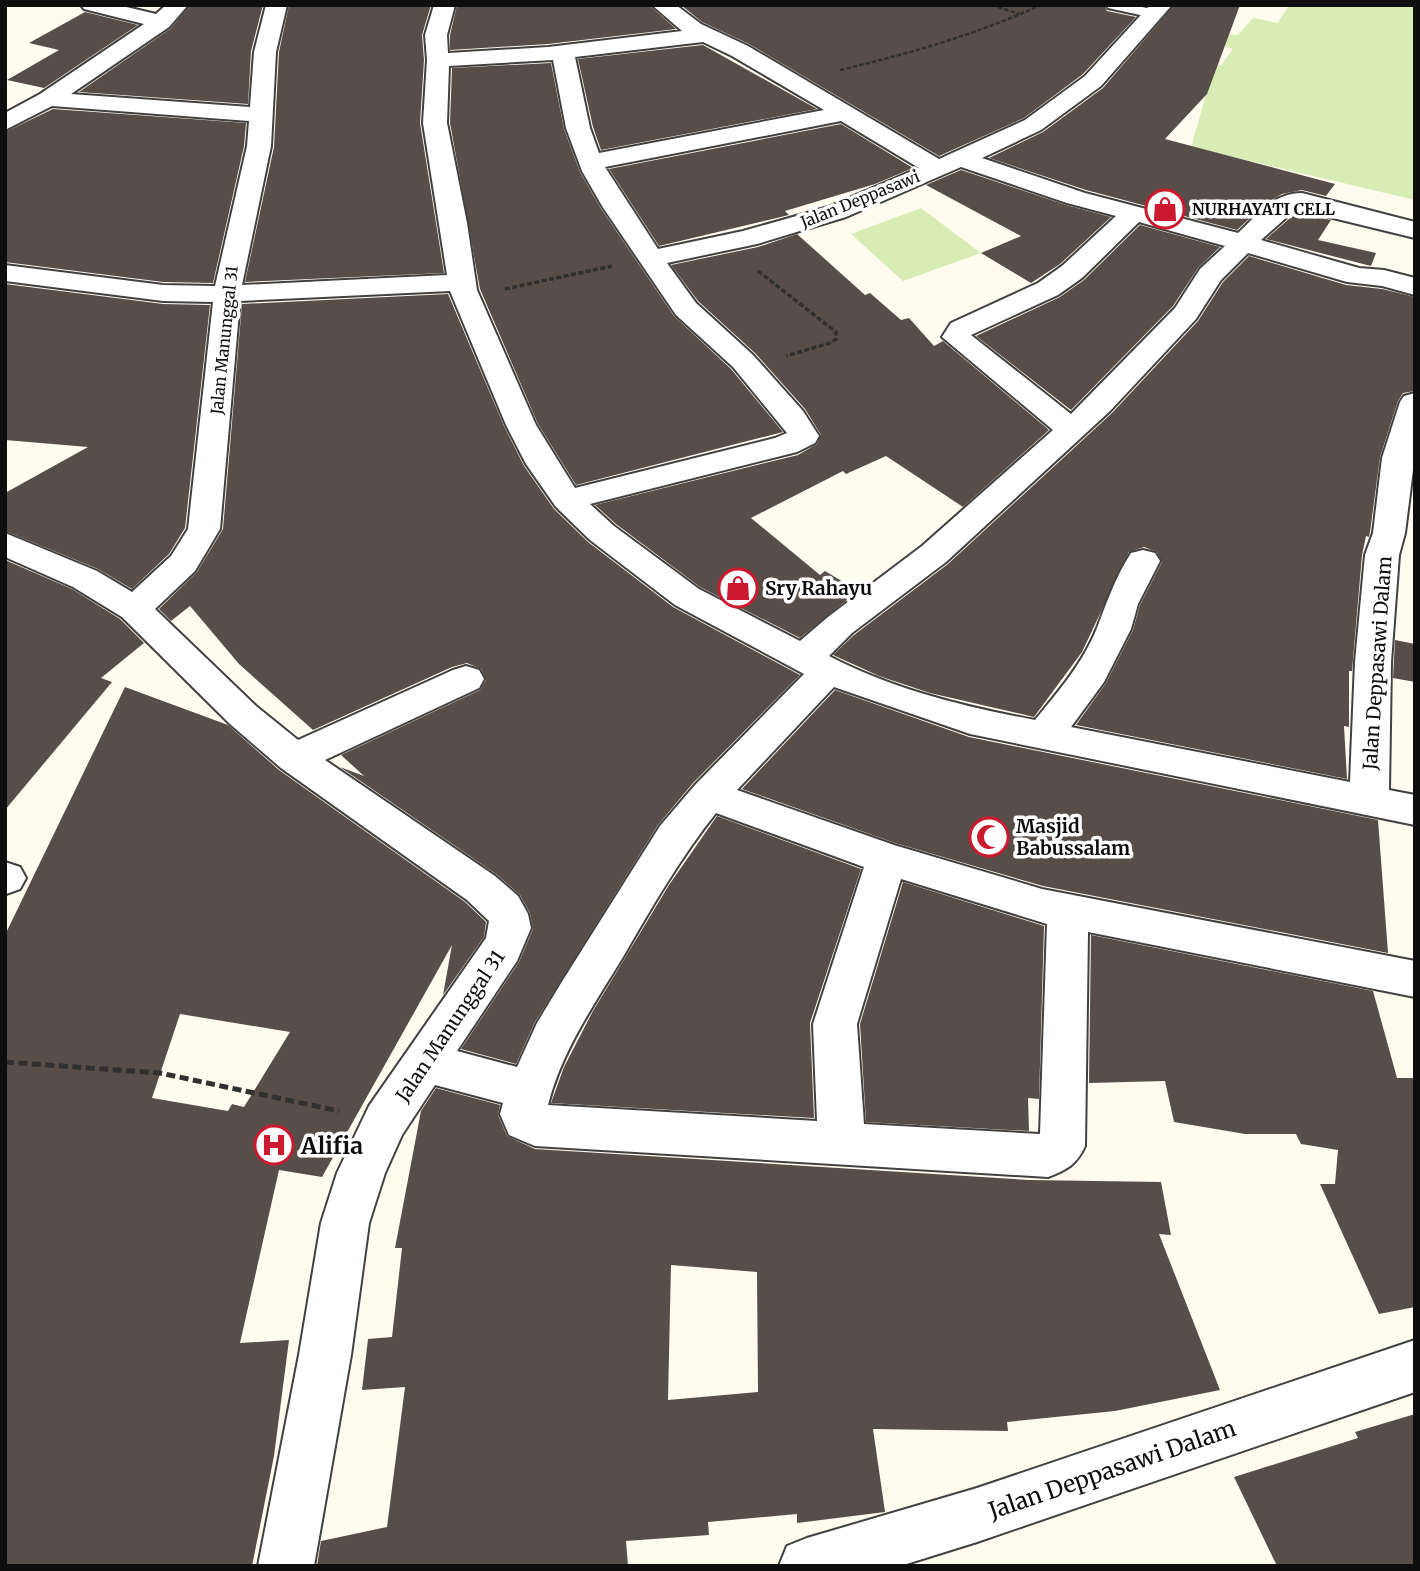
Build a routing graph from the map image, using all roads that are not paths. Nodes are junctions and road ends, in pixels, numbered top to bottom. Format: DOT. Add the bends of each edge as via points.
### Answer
graph roads {
  1 [pos="91,5"];
  2 [pos="178,5"];
  3 [pos="277,5"];
  4 [pos="445,5"];
  5 [pos="662,5"];
  6 [pos="1113,5"];
  7 [pos="1158,10"];
  8 [pos="161,22"];
  9 [pos="704,35"];
  10 [pos="563,52"];
  11 [pos="438,61"];
  12 [pos="48,99"];
  13 [pos="847,113"];
  14 [pos="263,115"];
  15 [pos="10,116"];
  16 [pos="590,162"];
  17 [pos="948,163"];
  18 [pos="1133,214"];
  19 [pos="1415,230"];
  20 [pos="1242,243"];
  21 [pos="651,258"];
  22 [pos="5,273"];
  23 [pos="1415,287"];
  24 [pos="463,289"];
  25 [pos="226,294"];
  26 [pos="1415,402"];
  27 [pos="1072,430"];
  28 [pos="567,500"];
  29 [pos="5,544"];
  30 [pos="1143,561"];
  31 [pos="134,609"];
  32 [pos="815,665"];
  33 [pos="467,679"];
  34 [pos="1044,736"];
  35 [pos="294,758"];
  36 [pos="709,795"];
  37 [pos="1369,802"];
  38 [pos="1415,810"];
  39 [pos="887,859"];
  40 [pos="1068,912"];
  41 [pos="1415,979"];
  42 [pos="427,1063"];
  43 [pos="529,1090"];
  44 [pos="842,1144"];
  45 [pos="1415,1366"];
  46 [pos="286,1566"];
  47 [pos="807,1566"];
  1 -- 8 [label="street"];
  2 -- 8 [label="street"];
  3 -- 14 [label="street, Jalan Manunggal 31" via="265,52"];
  4 -- 11 [label="street" via="436,35"];
  5 -- 9 [label="street"];
  6 -- 7 [label="lane"];
  7 -- 17 [label="street, Jalan Deppasawi" via="1116,58 1067,102 1032,125"];
  8 -- 12 [label="street"];
  9 -- 10 [label="street"];
  9 -- 13 [label="street"];
  10 -- 11 [label="street"];
  10 -- 16 [label="street" via="578,128"];
  11 -- 24 [label="street" via="435,123"];
  12 -- 14 [label="street"];
  12 -- 15 [label="street"];
  13 -- 16 [label="street"];
  13 -- 17 [label="street"];
  14 -- 25 [label="street, Jalan Manunggal 31"];
  16 -- 21 [label="street"];
  17 -- 18 [label="street"];
  17 -- 21 [label="street, Jalan Deppasawi" via="836,212"];
  18 -- 20 [label="street"];
  18 -- 27 [label="street" via="1048,289 961,329 956,337"];
  19 -- 20 [label="street" via="1291,201"];
  20 -- 23 [label="street" via="1357,276"];
  20 -- 27 [label="street" via="1210,275 1186,313"];
  21 -- 28 [label="street" via="685,309 748,366 804,436"];
  22 -- 25 [label="street" via="152,292"];
  24 -- 25 [label="street"];
  24 -- 28 [label="street" via="521,425"];
  25 -- 31 [label="street, Jalan Manunggal 31" via="204,529 180,567"];
  26 -- 37 [label="street, Jalan Deppasawi Dalam" via="1398,458 1382,555"];
  27 -- 32 [label="street" via="934,554 840,625"];
  28 -- 32 [label="street" via="602,533 687,597"];
  29 -- 31 [label="street, Jalan Manunggal 31" via="85,579"];
  30 -- 34 [label="street" via="1086,682"];
  31 -- 35 [label="street, Jalan Manunggal 31"];
  32 -- 34 [label="street" via="970,721"];
  32 -- 36 [label="street"];
  33 -- 35 [label="street"];
  34 -- 37 [label="street"];
  35 -- 42 [label="street, Jalan Manunggal 31" via="481,888 512,920 502,949"];
  36 -- 39 [label="street"];
  36 -- 43 [label="street" via="674,837 578,993"];
  37 -- 38 [label="street"];
  39 -- 40 [label="street"];
  39 -- 44 [label="street" via="835,1024"];
  40 -- 41 [label="street"];
  40 -- 44 [label="street" via="1064,1131 1057,1152 1035,1156"];
  42 -- 43 [label="street"];
  42 -- 46 [label="street, Jalan Manunggal 31" via="385,1121 345,1223 326,1355"];
  43 -- 44 [label="street" via="523,1114 535,1125"];
  45 -- 47 [label="street, Jalan Deppasawi Dalam" via="977,1516"];
}
